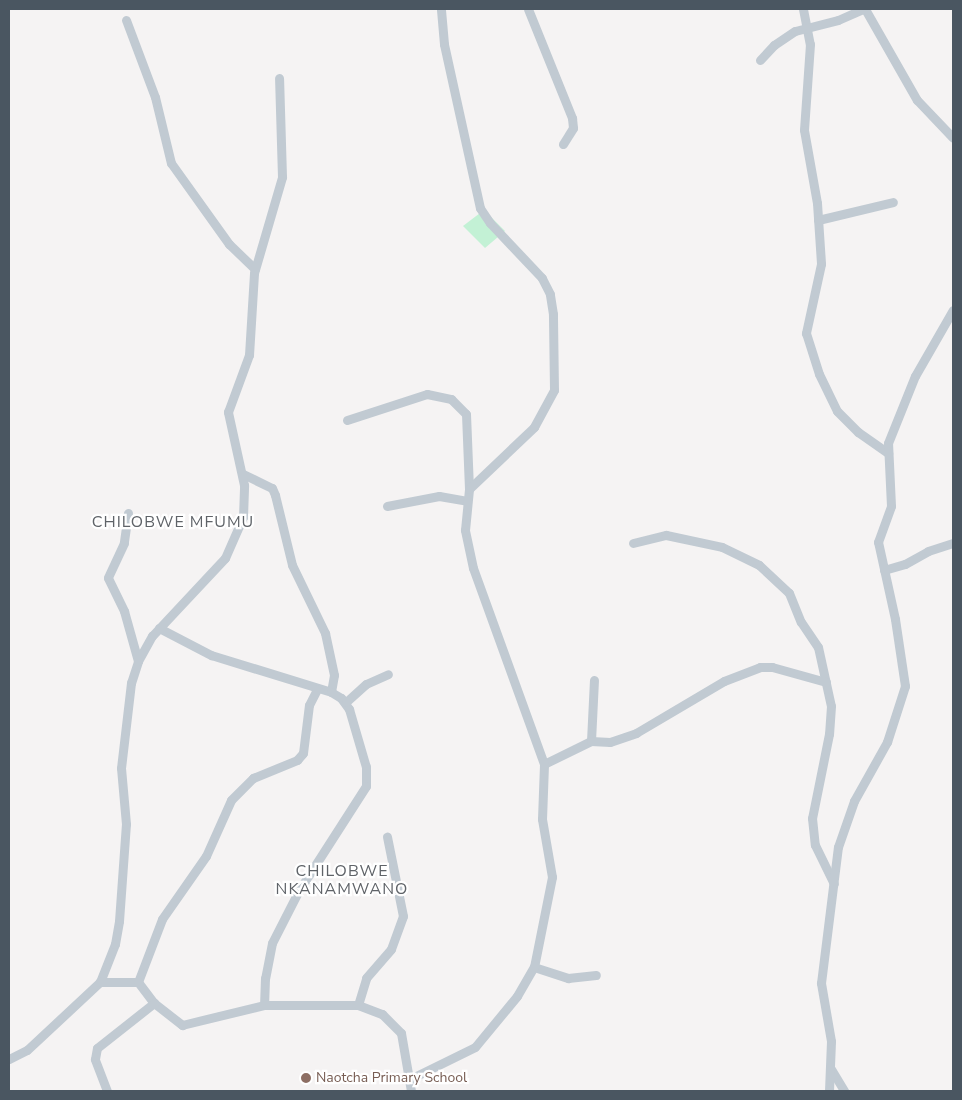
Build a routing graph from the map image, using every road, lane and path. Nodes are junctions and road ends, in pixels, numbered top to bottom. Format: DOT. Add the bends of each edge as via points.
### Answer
graph roads {
  1 [pos="441,9"];
  2 [pos="528,9"];
  3 [pos="803,9"];
  4 [pos="864,9"];
  5 [pos="126,20"];
  6 [pos="809,26"];
  7 [pos="760,60"];
  8 [pos="279,78"];
  9 [pos="953,138"];
  10 [pos="563,144"];
  11 [pos="894,202"];
  12 [pos="818,220"];
  13 [pos="255,269"];
  14 [pos="953,310"];
  15 [pos="347,420"];
  16 [pos="888,453"];
  17 [pos="242,474"];
  18 [pos="469,489"];
  19 [pos="466,502"];
  20 [pos="387,506"];
  21 [pos="128,513"];
  22 [pos="633,543"];
  23 [pos="953,543"];
  24 [pos="884,570"];
  25 [pos="159,628"];
  26 [pos="138,661"];
  27 [pos="388,674"];
  28 [pos="594,680"];
  29 [pos="826,682"];
  30 [pos="317,689"];
  31 [pos="331,692"];
  32 [pos="346,702"];
  33 [pos="591,741"];
  34 [pos="544,764"];
  35 [pos="387,837"];
  36 [pos="834,885"];
  37 [pos="534,967"];
  38 [pos="596,975"];
  39 [pos="100,982"];
  40 [pos="138,982"];
  41 [pos="154,1003"];
  42 [pos="264,1005"];
  43 [pos="358,1005"];
  44 [pos="9,1059"];
  45 [pos="831,1069"];
  46 [pos="410,1079"];
  47 [pos="107,1091"];
  48 [pos="411,1091"];
  49 [pos="829,1091"];
  50 [pos="844,1091"];
  1 -- 18 [label="street" via="444,44 480,208 542,278 550,294 553,314 554,390 534,427"];
  2 -- 10 [label="street" via="572,118 573,128"];
  3 -- 6 [label="street"];
  4 -- 6 [label="street" via="844,18"];
  4 -- 9 [label="street" via="917,100"];
  5 -- 13 [label="street" via="155,98 171,163 229,244"];
  6 -- 7 [label="street" via="782,39"];
  6 -- 12 [label="street" via="810,60 804,124"];
  8 -- 13 [label="street" via="282,177"];
  11 -- 12 [label="street"];
  12 -- 16 [label="street" via="820,272 806,325 809,346 837,411 858,432"];
  13 -- 17 [label="street" via="249,355 228,412"];
  14 -- 16 [label="street" via="902,402 890,435"];
  15 -- 18 [label="street" via="427,394 451,399 466,414"];
  16 -- 24 [label="street" via="891,506 878,542"];
  17 -- 25 [label="street" via="244,517 229,552"];
  17 -- 31 [label="street" via="272,488 276,495 292,565 325,634 334,675"];
  18 -- 19 [label="street"];
  19 -- 20 [label="street" via="432,496"];
  19 -- 34 [label="street" via="469,512 465,530 473,568"];
  21 -- 26 [label="street" via="122,550 108,578 124,611"];
  22 -- 29 [label="street" via="658,535 687,537 729,550 771,573 788,594 818,647"];
  23 -- 24 [label="street"];
  24 -- 36 [label="street" via="903,665 903,698 887,742 844,822"];
  25 -- 26 [label="street"];
  25 -- 30 [label="street" via="211,655"];
  26 -- 39 [label="street" via="131,683 122,763 126,824 119,921 115,944"];
  27 -- 32 [label="street" via="366,684"];
  28 -- 33 [label="street"];
  29 -- 33 [label="street" via="772,667 760,667 724,681 636,734 610,742"];
  29 -- 36 [label="street" via="830,727 812,818 815,845"];
  30 -- 31 [label="street"];
  30 -- 40 [label="street" via="308,712 303,753 297,760 253,778 230,800 209,850 162,919"];
  31 -- 32 [label="street"];
  32 -- 42 [label="street" via="368,781 282,921 270,952"];
  33 -- 34 [label="street"];
  34 -- 37 [label="street" via="542,819 552,876"];
  35 -- 43 [label="street" via="403,916 391,949 364,984"];
  36 -- 45 [label="street" via="821,983 831,1042"];
  37 -- 38 [label="street" via="568,978"];
  37 -- 46 [label="street" via="517,996 493,1021 481,1042"];
  39 -- 40 [label="street"];
  39 -- 44 [label="street" via="27,1050"];
  40 -- 41 [label="street"];
  41 -- 42 [label="street" via="175,1021 190,1026"];
  41 -- 47 [label="street" via="97,1048 96,1059"];
  42 -- 43 [label="street"];
  43 -- 46 [label="street" via="382,1014 396,1025"];
  45 -- 49 [label="street"];
  45 -- 50 [label="street"];
  46 -- 48 [label="street"];
}
